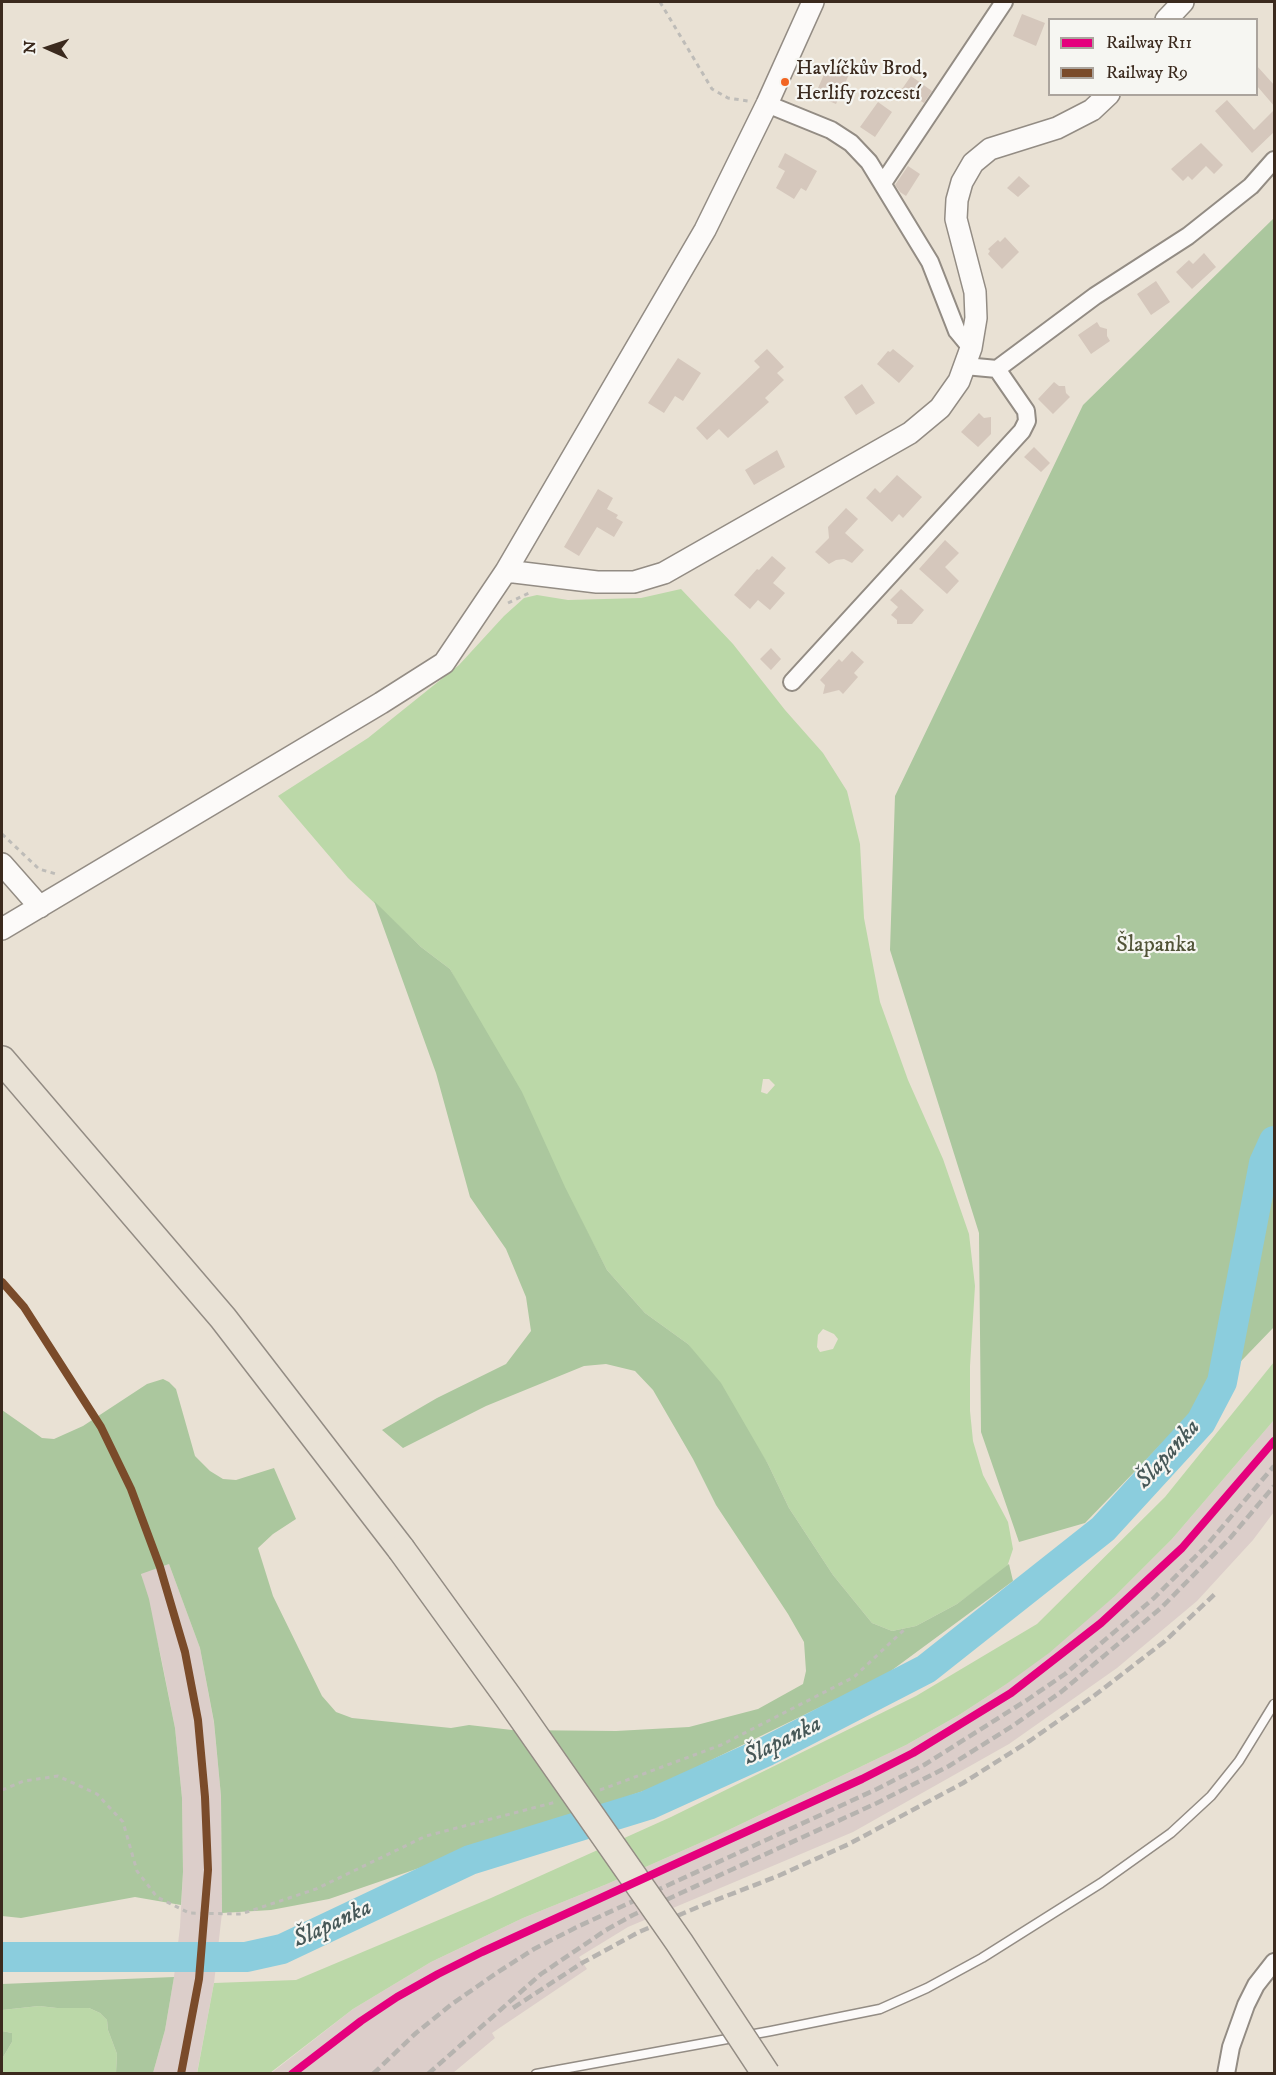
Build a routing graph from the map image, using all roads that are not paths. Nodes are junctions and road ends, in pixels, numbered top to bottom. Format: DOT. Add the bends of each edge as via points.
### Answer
graph roads {
  1 [pos="813,2"];
  2 [pos="1004,2"];
  3 [pos="1183,2"];
  4 [pos="1168,18"];
  5 [pos="1107,96"];
  6 [pos="767,104"];
  7 [pos="1275,160"];
  8 [pos="883,183"];
  9 [pos="968,357"];
  10 [pos="997,369"];
  11 [pos="506,572"];
  12 [pos="792,682"];
  13 [pos="2,864"];
  14 [pos="40,907"];
  15 [pos="2,929"];
  16 [pos="2,1060"];
  17 [pos="1275,1704"];
  18 [pos="1275,1962"];
  19 [pos="536,2073"];
  20 [pos="766,2073"];
  21 [pos="1226,2073"];
  1 -- 6 [label="street"];
  2 -- 8 [label="street"];
  3 -- 4 [label="street"];
  5 -- 9 [label="street" via="1092,110 1057,128 990,149 973,163 962,182 956,219 975,292 976,318"];
  6 -- 8 [label="street" via="851,142"];
  6 -- 11 [label="street" via="705,230"];
  7 -- 10 [label="street" via="1251,186 1188,236 1095,296"];
  8 -- 9 [label="street" via="930,262"];
  9 -- 10 [label="street"];
  9 -- 11 [label="street" via="940,408 910,433 664,573 634,582 597,582"];
  10 -- 12 [label="street" via="1026,411 1022,432"];
  11 -- 14 [label="street" via="444,663"];
  13 -- 14 [label="street"];
  14 -- 15 [label="street"];
  16 -- 20 [label="main road, bridge" via="223,1318 401,1549 679,1942"];
  17 -- 19 [label="lane" via="1211,1796 1171,1833 1101,1883 927,1988 880,2009"];
  18 -- 21 [label="street" via="1246,2005"];
}
